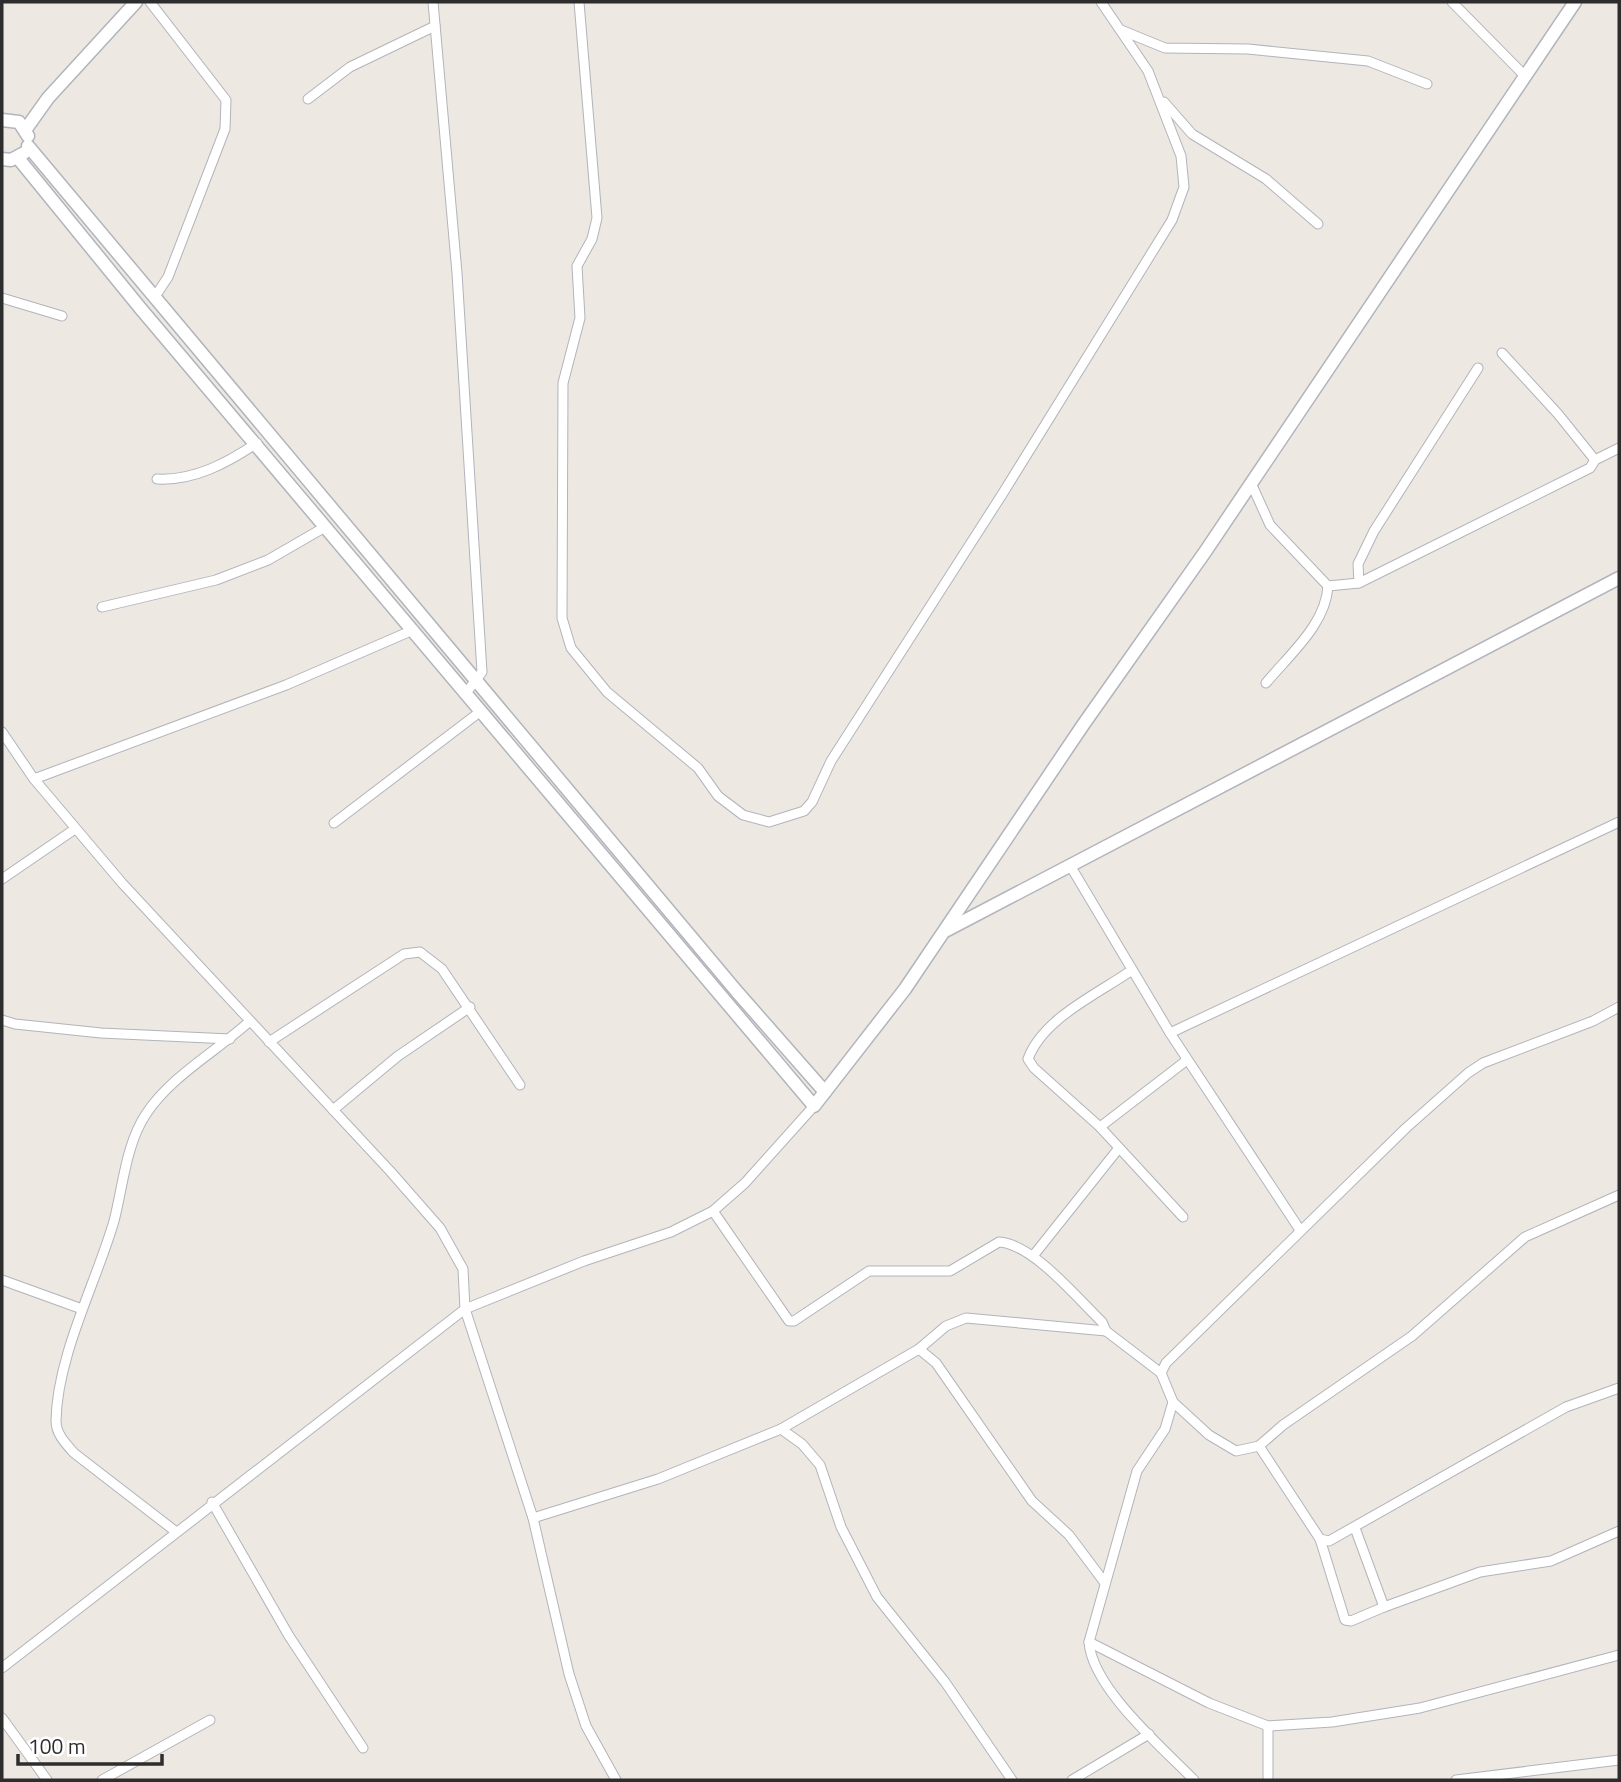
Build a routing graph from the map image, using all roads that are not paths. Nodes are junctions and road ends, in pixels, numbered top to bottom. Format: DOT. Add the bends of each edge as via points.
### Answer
graph roads {
  1 [pos="136,2"];
  2 [pos="150,2"];
  3 [pos="433,2"];
  4 [pos="579,2"];
  5 [pos="1101,2"];
  6 [pos="1452,2"];
  7 [pos="1575,2"];
  8 [pos="435,26"];
  9 [pos="1119,29"];
  10 [pos="1525,76"];
  11 [pos="1427,84"];
  12 [pos="1159,95"];
  13 [pos="308,99"];
  14 [pos="2,120"];
  15 [pos="26,129"];
  16 [pos="28,146"];
  17 [pos="18,158"];
  18 [pos="2,159"];
  19 [pos="1318,224"];
  20 [pos="2,298"];
  21 [pos="154,298"];
  22 [pos="62,316"];
  23 [pos="1502,353"];
  24 [pos="1478,368"];
  25 [pos="257,443"];
  26 [pos="1619,448"];
  27 [pos="1595,460"];
  28 [pos="157,479"];
  29 [pos="1251,483"];
  30 [pos="325,527"];
  31 [pos="1619,578"];
  32 [pos="1359,583"];
  33 [pos="1328,586"];
  34 [pos="102,607"];
  35 [pos="413,630"];
  36 [pos="477,682"];
  37 [pos="1266,683"];
  38 [pos="466,693"];
  39 [pos="481,711"];
  40 [pos="2,732"];
  41 [pos="34,779"];
  42 [pos="1619,822"];
  43 [pos="334,823"];
  44 [pos="75,829"];
  45 [pos="1071,867"];
  46 [pos="2,879"];
  47 [pos="944,931"];
  48 [pos="1132,970"];
  49 [pos="470,1007"];
  50 [pos="1619,1007"];
  51 [pos="2,1020"];
  52 [pos="250,1021"];
  53 [pos="1170,1033"];
  54 [pos="230,1039"];
  55 [pos="269,1042"];
  56 [pos="1187,1060"];
  57 [pos="520,1085"];
  58 [pos="825,1092"];
  59 [pos="814,1106"];
  60 [pos="333,1110"];
  61 [pos="1100,1128"];
  62 [pos="1119,1148"];
  63 [pos="1619,1195"];
  64 [pos="713,1212"];
  65 [pos="1184,1217"];
  66 [pos="1300,1230"];
  67 [pos="1034,1256"];
  68 [pos="2,1280"];
  69 [pos="82,1309"];
  70 [pos="465,1309"];
  71 [pos="1106,1331"];
  72 [pos="919,1349"];
  73 [pos="1161,1373"];
  74 [pos="1619,1388"];
  75 [pos="1173,1402"];
  76 [pos="781,1429"];
  77 [pos="1259,1446"];
  78 [pos="212,1502"];
  79 [pos="533,1518"];
  80 [pos="1355,1528"];
  81 [pos="175,1531"];
  82 [pos="1619,1531"];
  83 [pos="1320,1539"];
  84 [pos="1105,1583"];
  85 [pos="1384,1607"];
  86 [pos="1088,1643"];
  87 [pos="1619,1655"];
  88 [pos="2,1668"];
  89 [pos="2,1718"];
  90 [pos="210,1720"];
  91 [pos="1268,1726"];
  92 [pos="1150,1734"];
  93 [pos="363,1748"];
  94 [pos="1619,1760"];
  95 [pos="47,1780"];
  96 [pos="102,1780"];
  97 [pos="616,1780"];
  98 [pos="1013,1780"];
  99 [pos="1072,1780"];
  100 [pos="1194,1780"];
  101 [pos="1268,1780"];
  102 [pos="1456,1780"];
  1 -- 15 [label="street" via="48,98"];
  2 -- 21 [label="street" via="226,100 225,130 168,276"];
  3 -- 8 [label="street"];
  4 -- 12 [label="street" via="597,218 577,266 580,318 564,383 562,618 571,648 607,692 698,768 718,796 743,815 769,822 804,811 813,802 831,761 1172,220 1186,176"];
  5 -- 9 [label="street"];
  6 -- 10 [label="street"];
  7 -- 10 [label="street"];
  8 -- 13 [label="street" via="350,67"];
  8 -- 36 [label="street" via="458,287 482,672"];
  9 -- 11 [label="street" via="1164,48 1368,61"];
  9 -- 12 [label="street"];
  10 -- 29 [label="street"];
  12 -- 19 [label="street" via="1192,134 1266,179"];
  14 -- 15 [label="street" via="11,119"];
  15 -- 16 [label="street"];
  16 -- 17 [label="street"];
  16 -- 21 [label="street"];
  17 -- 18 [label="street"];
  17 -- 25 [label="street"];
  20 -- 22 [label="street"];
  21 -- 36 [label="street"];
  23 -- 27 [label="street"];
  24 -- 32 [label="street" via="1374,531 1358,564"];
  25 -- 28 [label="street" via="229,462 199,473"];
  25 -- 30 [label="street"];
  26 -- 27 [label="street"];
  27 -- 32 [label="street" via="1590,468"];
  29 -- 33 [label="street" via="1270,525"];
  29 -- 47 [label="street"];
  30 -- 34 [label="street" via="268,560 216,580"];
  30 -- 35 [label="street"];
  31 -- 45 [label="street"];
  32 -- 33 [label="street"];
  33 -- 37 [label="street" via="1321,616"];
  35 -- 38 [label="street"];
  35 -- 41 [label="street" via="298,680"];
  36 -- 38 [label="street"];
  36 -- 58 [label="street"];
  38 -- 39 [label="street"];
  39 -- 43 [label="street"];
  39 -- 59 [label="street"];
  40 -- 41 [label="street"];
  41 -- 44 [label="street"];
  42 -- 53 [label="street"];
  44 -- 46 [label="street"];
  44 -- 52 [label="street"];
  45 -- 47 [label="street"];
  45 -- 48 [label="street"];
  47 -- 58 [label="street"];
  48 -- 53 [label="street"];
  48 -- 61 [label="street" via="1041,1036 1028,1059"];
  49 -- 55 [label="street" via="442,969 420,952 404,954"];
  49 -- 57 [label="street"];
  49 -- 60 [label="street" via="398,1056"];
  50 -- 66 [label="street" via="1468,1073"];
  51 -- 54 [label="street" via="101,1033"];
  52 -- 54 [label="street"];
  52 -- 55 [label="street"];
  53 -- 56 [label="street"];
  54 -- 69 [label="street" via="175,1082 147,1112 135,1136 113,1223"];
  55 -- 60 [label="street"];
  56 -- 61 [label="street"];
  56 -- 66 [label="street"];
  58 -- 59 [label="street"];
  59 -- 64 [label="street"];
  60 -- 70 [label="street" via="440,1228 463,1269"];
  61 -- 62 [label="street"];
  62 -- 65 [label="street"];
  62 -- 67 [label="street"];
  63 -- 77 [label="street" via="1525,1237 1412,1336"];
  64 -- 67 [label="street" via="789,1321 869,1271 950,1271 999,1242"];
  64 -- 70 [label="street"];
  66 -- 73 [label="street"];
  67 -- 71 [label="street"];
  68 -- 69 [label="street"];
  69 -- 81 [label="street" via="56,1423 62,1440"];
  70 -- 78 [label="street"];
  70 -- 79 [label="street"];
  71 -- 72 [label="street" via="966,1318 946,1326"];
  71 -- 73 [label="street"];
  72 -- 76 [label="street"];
  72 -- 84 [label="street" via="936,1363 1032,1501 1069,1535"];
  73 -- 75 [label="street"];
  74 -- 80 [label="street" via="1566,1407"];
  75 -- 77 [label="street" via="1209,1435 1236,1451"];
  75 -- 84 [label="street" via="1164,1430 1137,1471"];
  76 -- 79 [label="street" via="658,1479"];
  76 -- 98 [label="street" via="820,1465 841,1527 877,1597 945,1682"];
  77 -- 83 [label="street"];
  78 -- 81 [label="street"];
  78 -- 93 [label="street" via="289,1636"];
  79 -- 97 [label="street" via="569,1674 586,1726"];
  80 -- 83 [label="street" via="1329,1541"];
  80 -- 85 [label="street"];
  81 -- 88 [label="street"];
  82 -- 85 [label="street" via="1551,1561 1480,1572"];
  83 -- 85 [label="street" via="1345,1620"];
  84 -- 86 [label="street"];
  86 -- 91 [label="street" via="1209,1703"];
  86 -- 92 [label="street" via="1094,1666"];
  87 -- 91 [label="street" via="1420,1708 1332,1722"];
  89 -- 95 [label="street"];
  90 -- 96 [label="street"];
  91 -- 101 [label="street"];
  92 -- 99 [label="street"];
  92 -- 100 [label="street"];
  94 -- 102 [label="street"];
}
